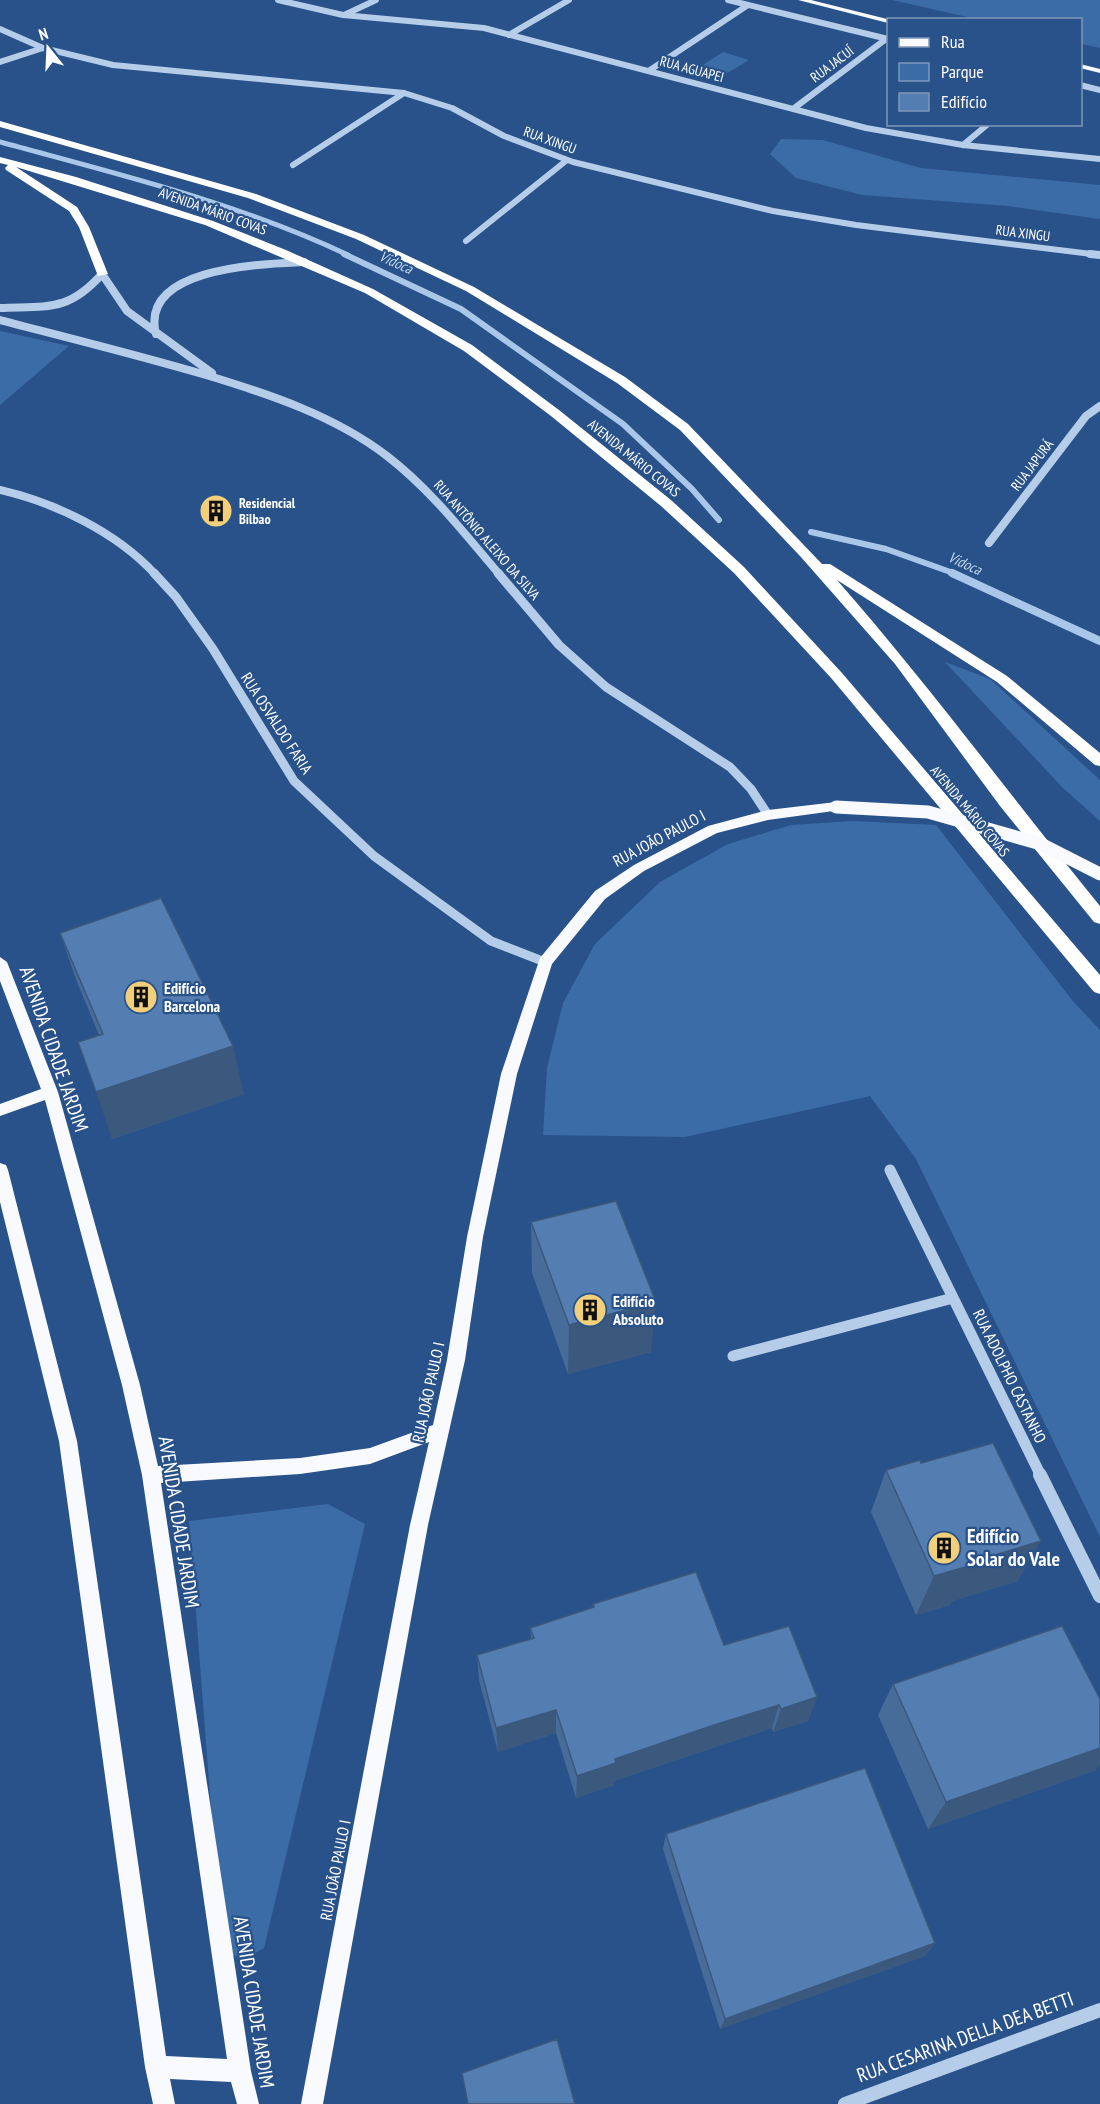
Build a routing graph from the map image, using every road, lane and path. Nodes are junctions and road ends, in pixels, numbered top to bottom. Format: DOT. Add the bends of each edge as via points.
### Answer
graph roads {
  1 [pos="278,0"];
  2 [pos="376,0"];
  3 [pos="569,0"];
  4 [pos="728,0"];
  5 [pos="802,0"];
  6 [pos="748,5"];
  7 [pos="344,15"];
  8 [pos="887,21"];
  9 [pos="0,29"];
  10 [pos="509,35"];
  11 [pos="887,39"];
  12 [pos="43,48"];
  13 [pos="0,62"];
  14 [pos="1082,66"];
  15 [pos="650,70"];
  16 [pos="1100,71"];
  17 [pos="1082,86"];
  18 [pos="1100,90"];
  19 [pos="404,93"];
  20 [pos="793,109"];
  21 [pos="0,124"];
  22 [pos="986,126"];
  23 [pos="963,145"];
  24 [pos="1100,159"];
  25 [pos="567,160"];
  26 [pos="0,162"];
  27 [pos="293,165"];
  28 [pos="466,241"];
  29 [pos="1100,255"];
  30 [pos="304,262"];
  31 [pos="102,274"];
  32 [pos="0,308"];
  33 [pos="0,320"];
  34 [pos="156,334"];
  35 [pos="224,381"];
  36 [pos="1100,406"];
  37 [pos="0,490"];
  38 [pos="989,543"];
  39 [pos="805,553"];
  40 [pos="1100,761"];
  41 [pos="768,815"];
  42 [pos="1100,874"];
  43 [pos="1100,918"];
  44 [pos="0,962"];
  45 [pos="545,962"];
  46 [pos="1100,987"];
  47 [pos="50,1092"];
  48 [pos="0,1110"];
  49 [pos="0,1170"];
  50 [pos="890,1170"];
  51 [pos="953,1298"];
  52 [pos="733,1356"];
  53 [pos="440,1430"];
  54 [pos="151,1475"];
  55 [pos="1100,1596"];
  56 [pos="1100,2010"];
  57 [pos="156,2067"];
  58 [pos="240,2071"];
  59 [pos="164,2104"];
  60 [pos="248,2104"];
  61 [pos="312,2104"];
  62 [pos="845,2104"];
  1 -- 7 [label="street, RUA AGUAPEI"];
  2 -- 7 [label="street"];
  3 -- 10 [label="street"];
  4 -- 6 [label="street"];
  5 -- 8 [label="main road"];
  6 -- 11 [label="street"];
  6 -- 15 [label="street"];
  7 -- 10 [label="street, RUA AGUAPEI" via="484,28"];
  9 -- 12 [label="street, RUA XINGU"];
  10 -- 15 [label="street, RUA AGUAPEI"];
  11 -- 20 [label="street, RUA JACUÍ"];
  12 -- 13 [label="street"];
  12 -- 19 [label="street, RUA XINGU" via="113,65"];
  14 -- 16 [label="main road"];
  15 -- 20 [label="street, RUA AGUAPEI"];
  17 -- 18 [label="street"];
  19 -- 25 [label="street, RUA XINGU" via="452,108 504,136"];
  19 -- 27 [label="street"];
  20 -- 23 [label="street, RUA AGUAPEI" via="875,130"];
  21 -- 39 [label="highway, AVENIDA MÁRIO COVAS" via="252,196 360,237 470,289 621,380 684,428"];
  22 -- 23 [label="street"];
  23 -- 24 [label="street, RUA AGUAPEI"];
  25 -- 28 [label="street"];
  25 -- 29 [label="street, RUA XINGU" via="773,211"];
  26 -- 30 [label="highway, AVENIDA MÁRIO COVAS" via="72,179 209,223"];
  26 -- 31 [label="highway" via="74,209"];
  30 -- 34 [label="street" via="229,268 184,282 157,305 153,318"];
  30 -- 46 [label="highway, AVENIDA MÁRIO COVAS" via="369,291 468,348 674,510 739,570 837,676"];
  31 -- 32 [label="street" via="84,294 55,306"];
  31 -- 34 [label="street" via="128,311"];
  33 -- 35 [label="street, RUA ANTÔNIO ALEIXO DA SILVA"];
  34 -- 35 [label="street"];
  35 -- 41 [label="street, RUA ANTÔNIO ALEIXO DA SILVA" via="334,423 386,455 428,490 559,645 606,687 730,767"];
  36 -- 38 [label="street, RUA JAPURÁ" via="1086,416"];
  37 -- 45 [label="street, RUA OSVALDO FARIA" via="25,496 78,519 144,562 176,597 213,649 294,781 374,856 491,942"];
  39 -- 40 [label="highway" via="1002,679"];
  39 -- 43 [label="highway, AVENIDA MÁRIO COVAS" via="900,662"];
  41 -- 42 [label="main road, RUA JOÃO PAULO I, bridge" via="836,807 928,812 1041,844"];
  41 -- 45 [label="main road, RUA JOÃO PAULO I" via="713,829 639,868 600,895"];
  44 -- 47 [label="main road, AVENIDA CIDADE JARDIM"];
  45 -- 53 [label="main road, RUA JOÃO PAULO I" via="509,1074"];
  47 -- 48 [label="main road"];
  47 -- 54 [label="main road, AVENIDA CIDADE JARDIM" via="131,1385"];
  49 -- 57 [label="main road" via="68,1441"];
  50 -- 51 [label="street, RUA ADOLPHO CASTANHO"];
  51 -- 52 [label="street"];
  51 -- 55 [label="street, RUA ADOLPHO CASTANHO"];
  53 -- 54 [label="main road" via="370,1456 300,1466"];
  53 -- 61 [label="main road, RUA JOÃO PAULO I" via="419,1524"];
  54 -- 58 [label="main road, AVENIDA CIDADE JARDIM"];
  56 -- 62 [label="street, RUA CESARINA DELLA DEA BETTI"];
  57 -- 58 [label="main road"];
  57 -- 59 [label="main road"];
  58 -- 60 [label="main road, AVENIDA CIDADE JARDIM"];
}
